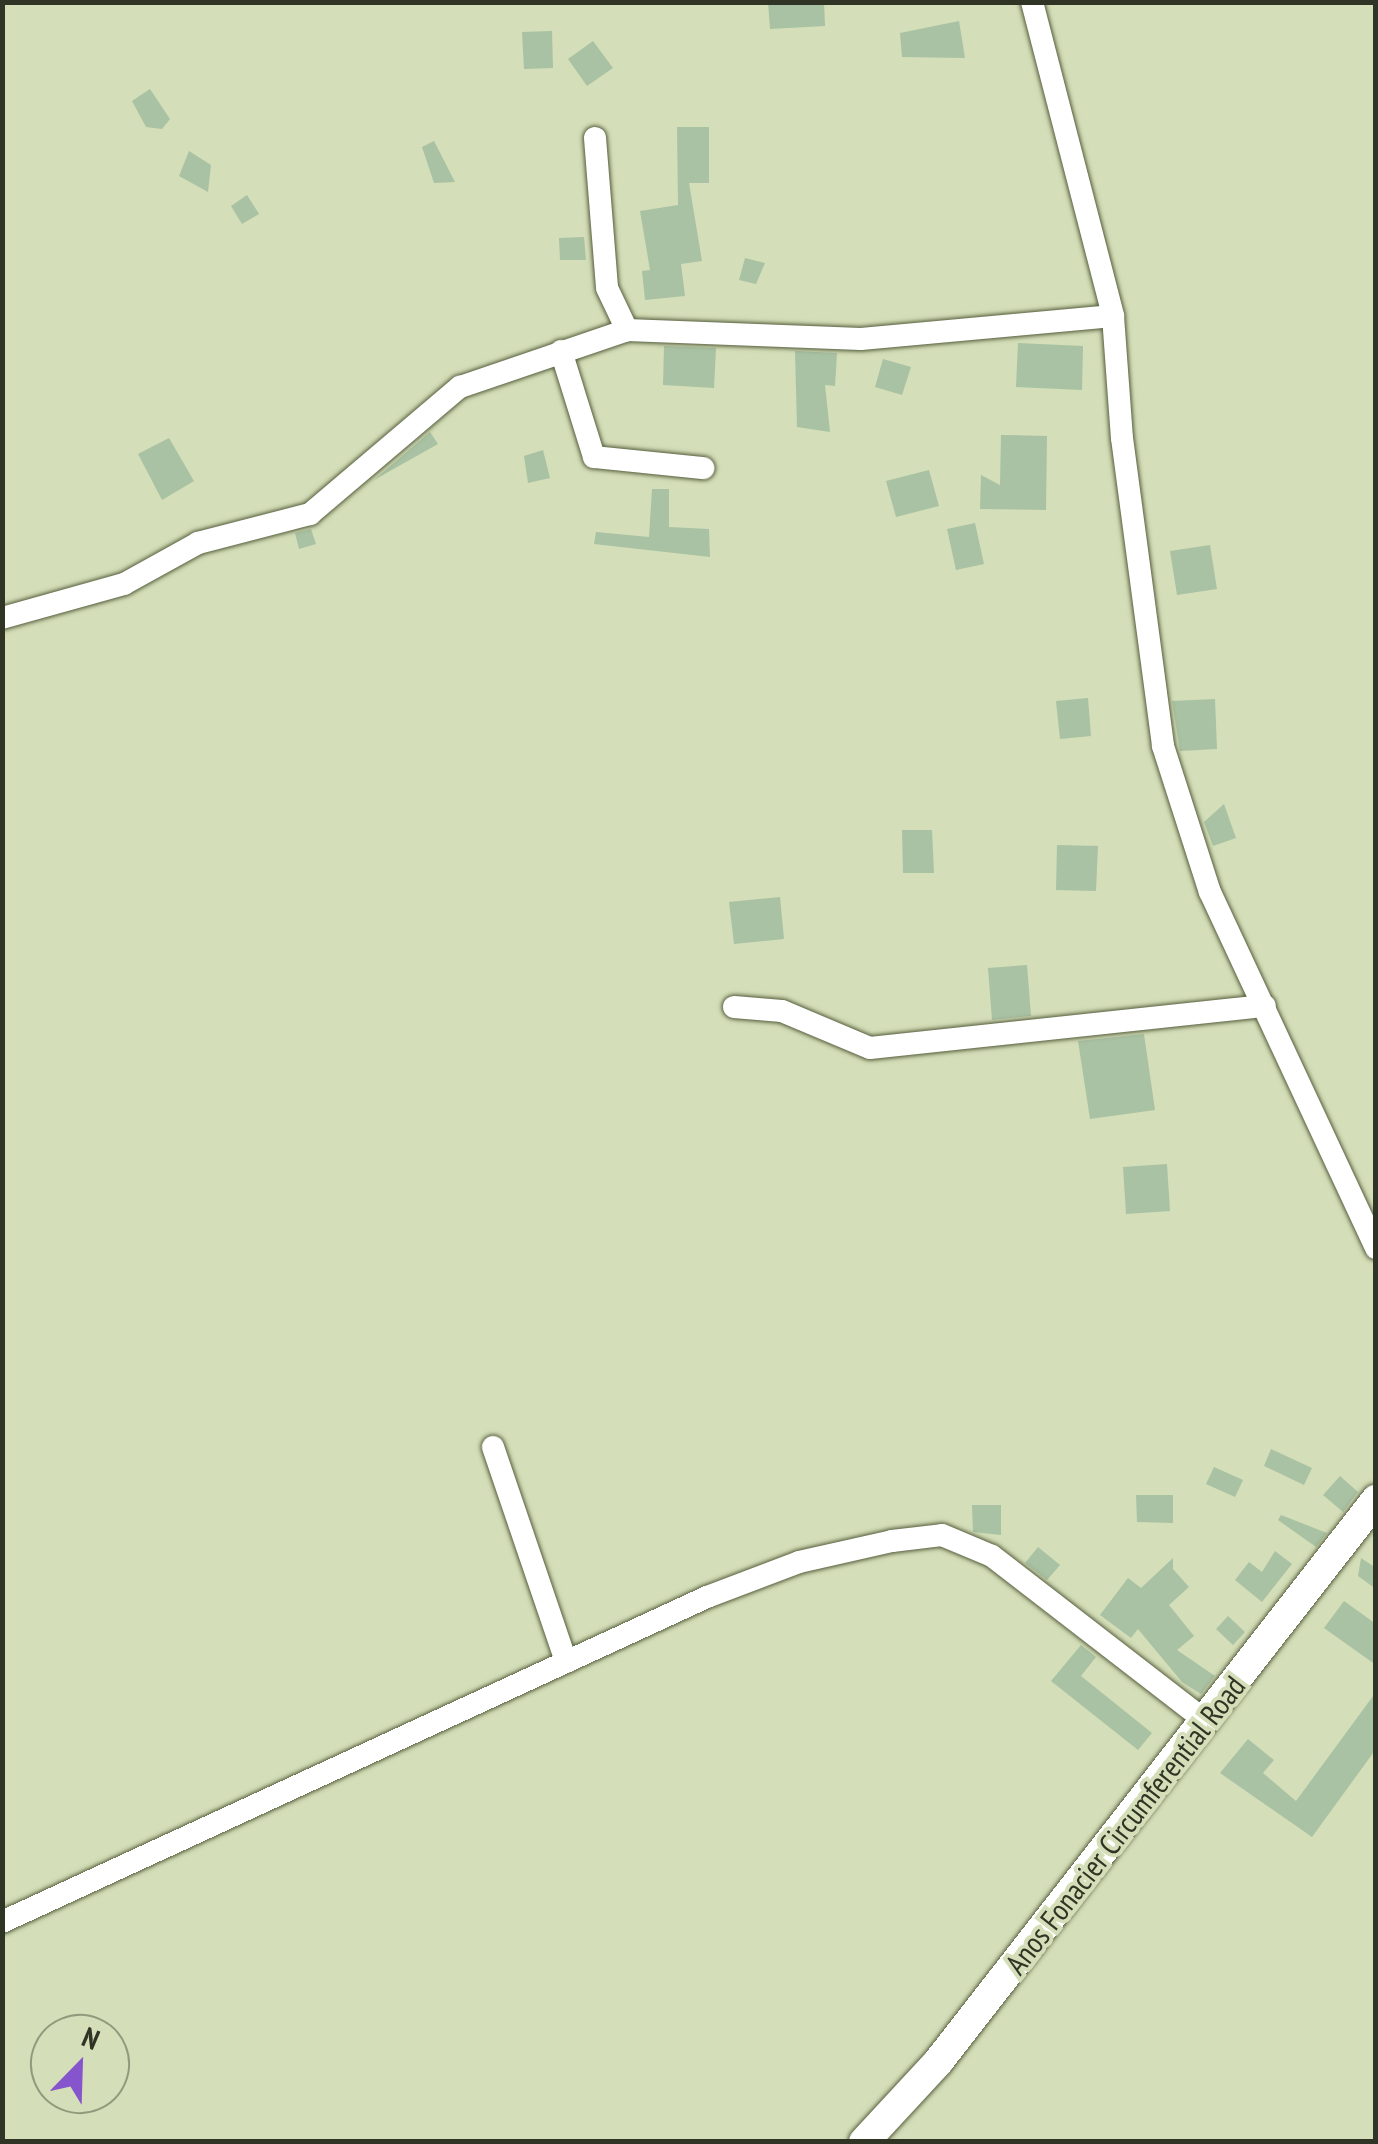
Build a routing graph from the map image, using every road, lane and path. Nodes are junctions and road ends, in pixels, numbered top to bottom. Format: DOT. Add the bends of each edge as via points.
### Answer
graph roads {
  1 [pos="1032,2"];
  2 [pos="595,138"];
  3 [pos="1113,316"];
  4 [pos="627,330"];
  5 [pos="561,351"];
  6 [pos="703,468"];
  7 [pos="2,618"];
  8 [pos="1266,1006"];
  9 [pos="734,1007"];
  10 [pos="1376,1248"];
  11 [pos="493,1447"];
  12 [pos="1376,1500"];
  13 [pos="566,1662"];
  14 [pos="1207,1722"];
  15 [pos="2,1922"];
  16 [pos="864,2142"];
  1 -- 3 [label="street"];
  2 -- 4 [label="street" via="607,288"];
  3 -- 4 [label="street" via="862,339"];
  3 -- 8 [label="street" via="1162,746 1210,892"];
  4 -- 5 [label="street"];
  5 -- 6 [label="street" via="594,456"];
  5 -- 7 [label="street" via="460,387 310,514 198,544 124,584"];
  8 -- 9 [label="street" via="870,1048 782,1011"];
  8 -- 10 [label="street"];
  11 -- 13 [label="street"];
  12 -- 14 [label="main road, Anos Fonacier Circumferential Road"];
  13 -- 14 [label="street" via="799,1562 942,1535 992,1556"];
  13 -- 15 [label="street"];
  14 -- 16 [label="main road, Anos Fonacier Circumferential Road" via="938,2062"];
}
